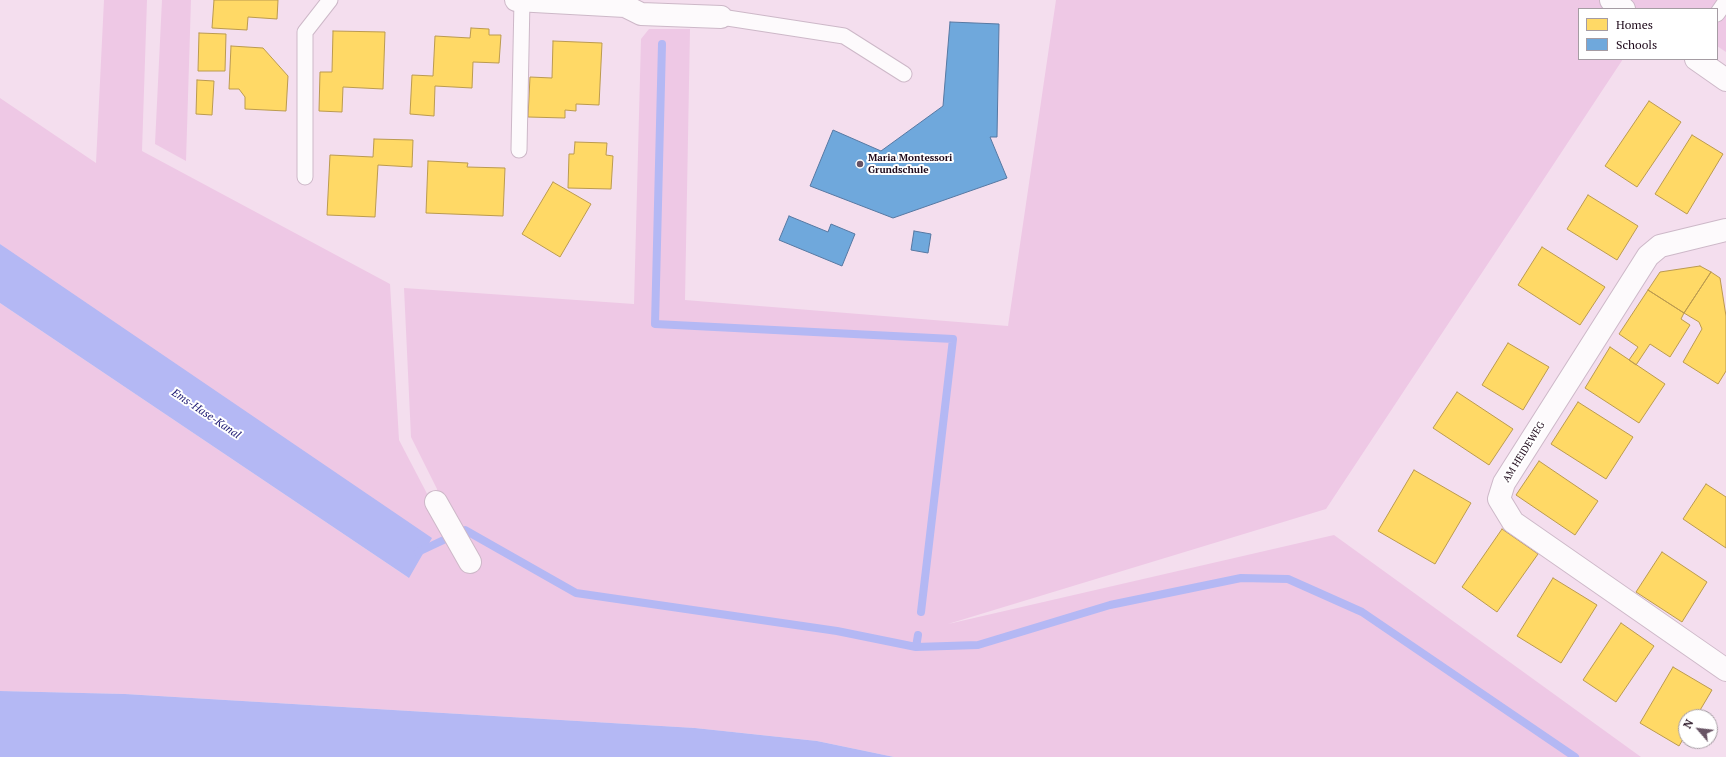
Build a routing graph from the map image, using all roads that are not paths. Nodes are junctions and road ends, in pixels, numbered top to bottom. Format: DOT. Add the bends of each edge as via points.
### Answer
graph roads {
  1 [pos="330,0"];
  2 [pos="516,0"];
  3 [pos="522,0"];
  4 [pos="1611,0"];
  5 [pos="1726,1"];
  6 [pos="625,3"];
  7 [pos="1623,8"];
  8 [pos="1718,13"];
  9 [pos="721,17"];
  10 [pos="1697,60"];
  11 [pos="904,74"];
  12 [pos="1726,80"];
  13 [pos="519,150"];
  14 [pos="305,177"];
  15 [pos="1726,231"];
  16 [pos="436,502"];
  17 [pos="470,562"];
  18 [pos="1726,670"];
  1 -- 14 [label="lane" via="305,32"];
  2 -- 3 [label="street"];
  3 -- 6 [label="street"];
  3 -- 13 [label="lane"];
  4 -- 7 [label="street"];
  5 -- 8 [label="lane"];
  6 -- 9 [label="street" via="641,14"];
  9 -- 11 [label="lane" via="844,36"];
  10 -- 12 [label="street"];
  15 -- 18 [label="street, AM HEIDEWEG" via="1660,246 1648,256 1504,483 1499,499 1513,522"];
  16 -- 17 [label="street"];
}
